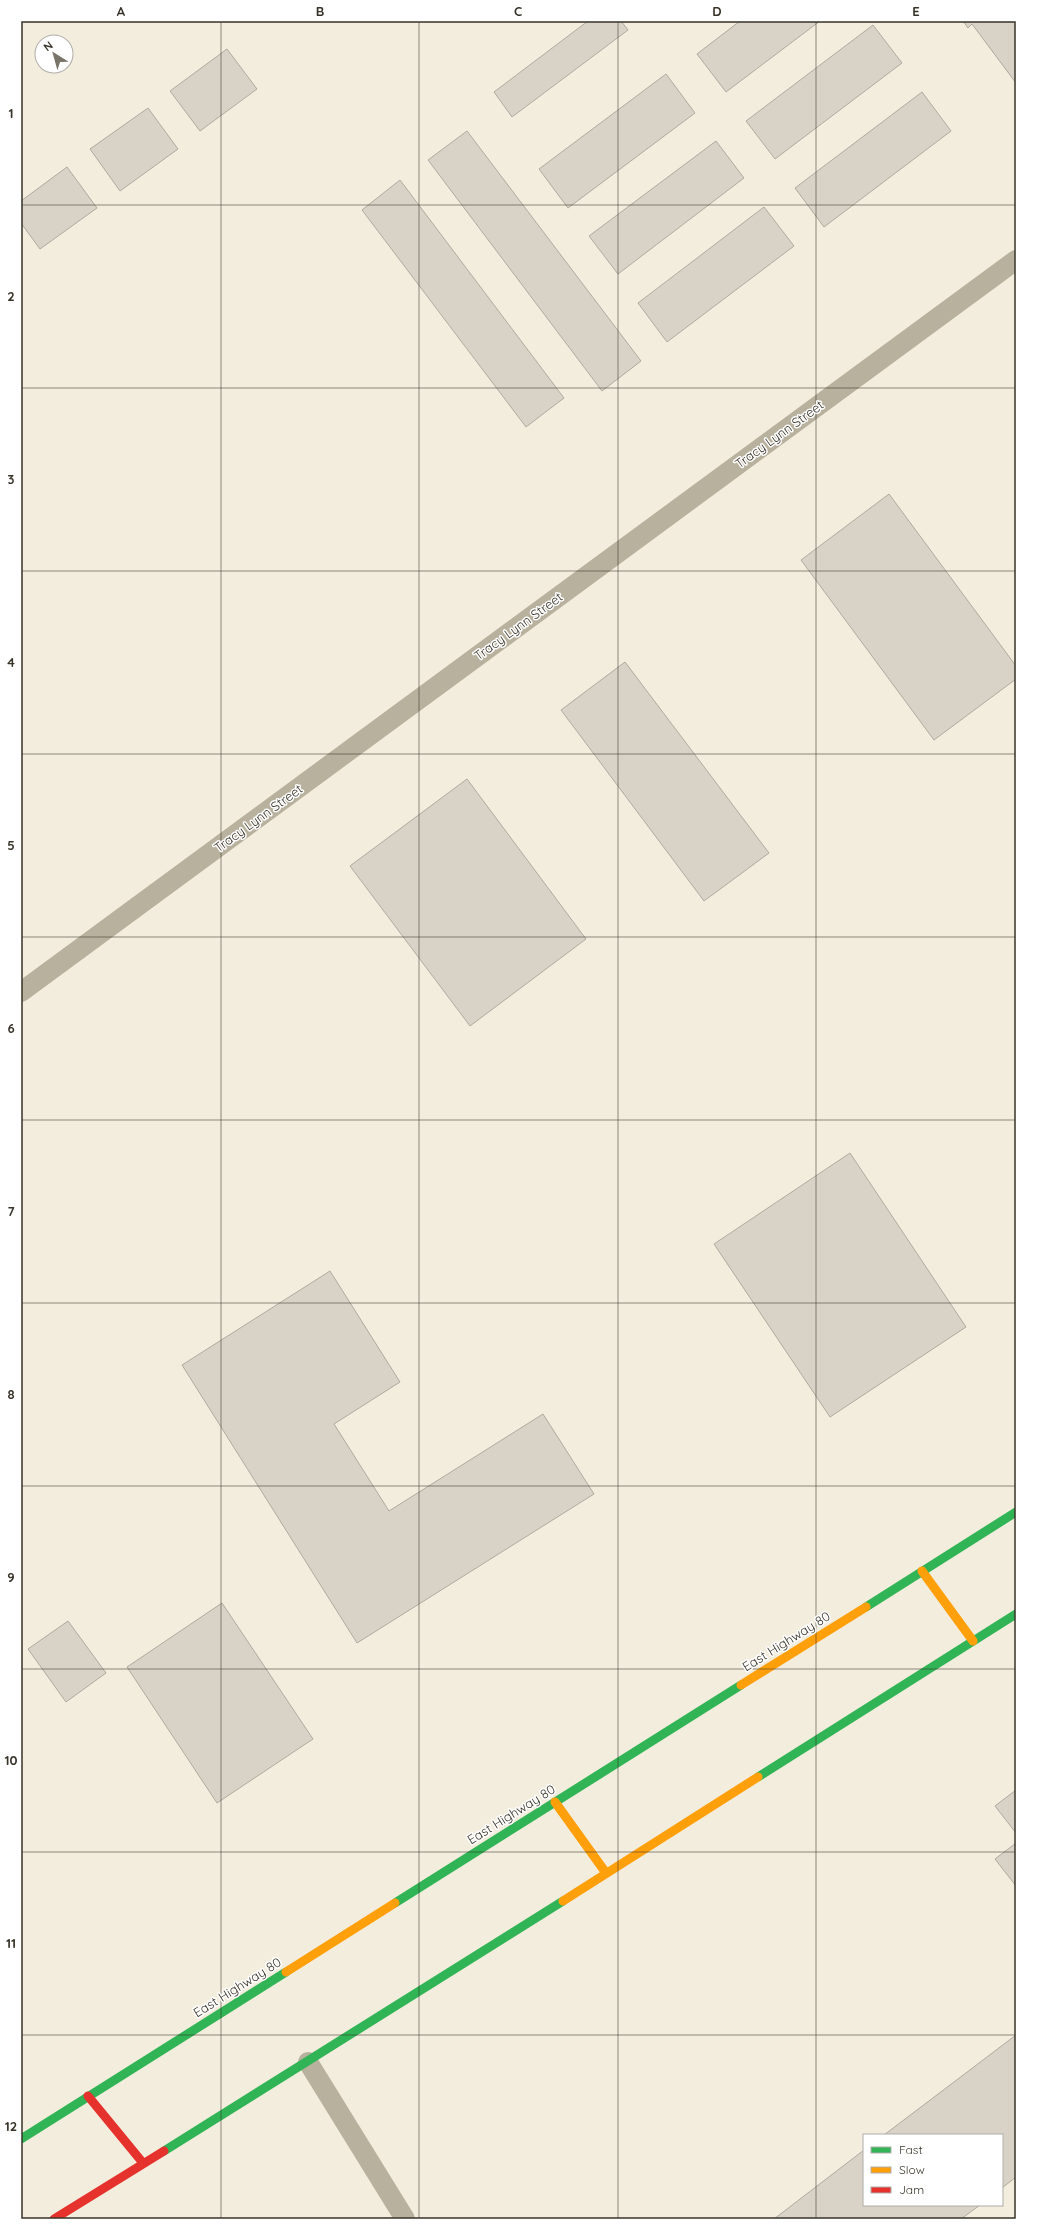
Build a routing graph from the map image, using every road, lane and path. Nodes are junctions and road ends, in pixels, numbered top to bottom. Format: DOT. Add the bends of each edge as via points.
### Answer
graph roads {
  1 [pos="1016,260"];
  2 [pos="21,992"];
  3 [pos="1016,1512"];
  4 [pos="922,1571"];
  5 [pos="1016,1614"];
  6 [pos="973,1641"];
  7 [pos="555,1802"];
  8 [pos="606,1873"];
  9 [pos="308,2062"];
  10 [pos="88,2096"];
  11 [pos="21,2139"];
  12 [pos="144,2163"];
  13 [pos="54,2219"];
  14 [pos="405,2219"];
  1 -- 2 [label="lane, Tracy Lynn Street"];
  3 -- 4 [label="main road, East Highway 80"];
  4 -- 6 [label="main road"];
  4 -- 7 [label="main road, East Highway 80"];
  5 -- 6 [label="main road"];
  6 -- 8 [label="main road"];
  7 -- 8 [label="main road"];
  7 -- 10 [label="main road, East Highway 80"];
  8 -- 9 [label="main road"];
  9 -- 12 [label="main road"];
  9 -- 14 [label="lane"];
  10 -- 11 [label="main road, East Highway 80"];
  10 -- 12 [label="main road"];
  12 -- 13 [label="main road"];
}
